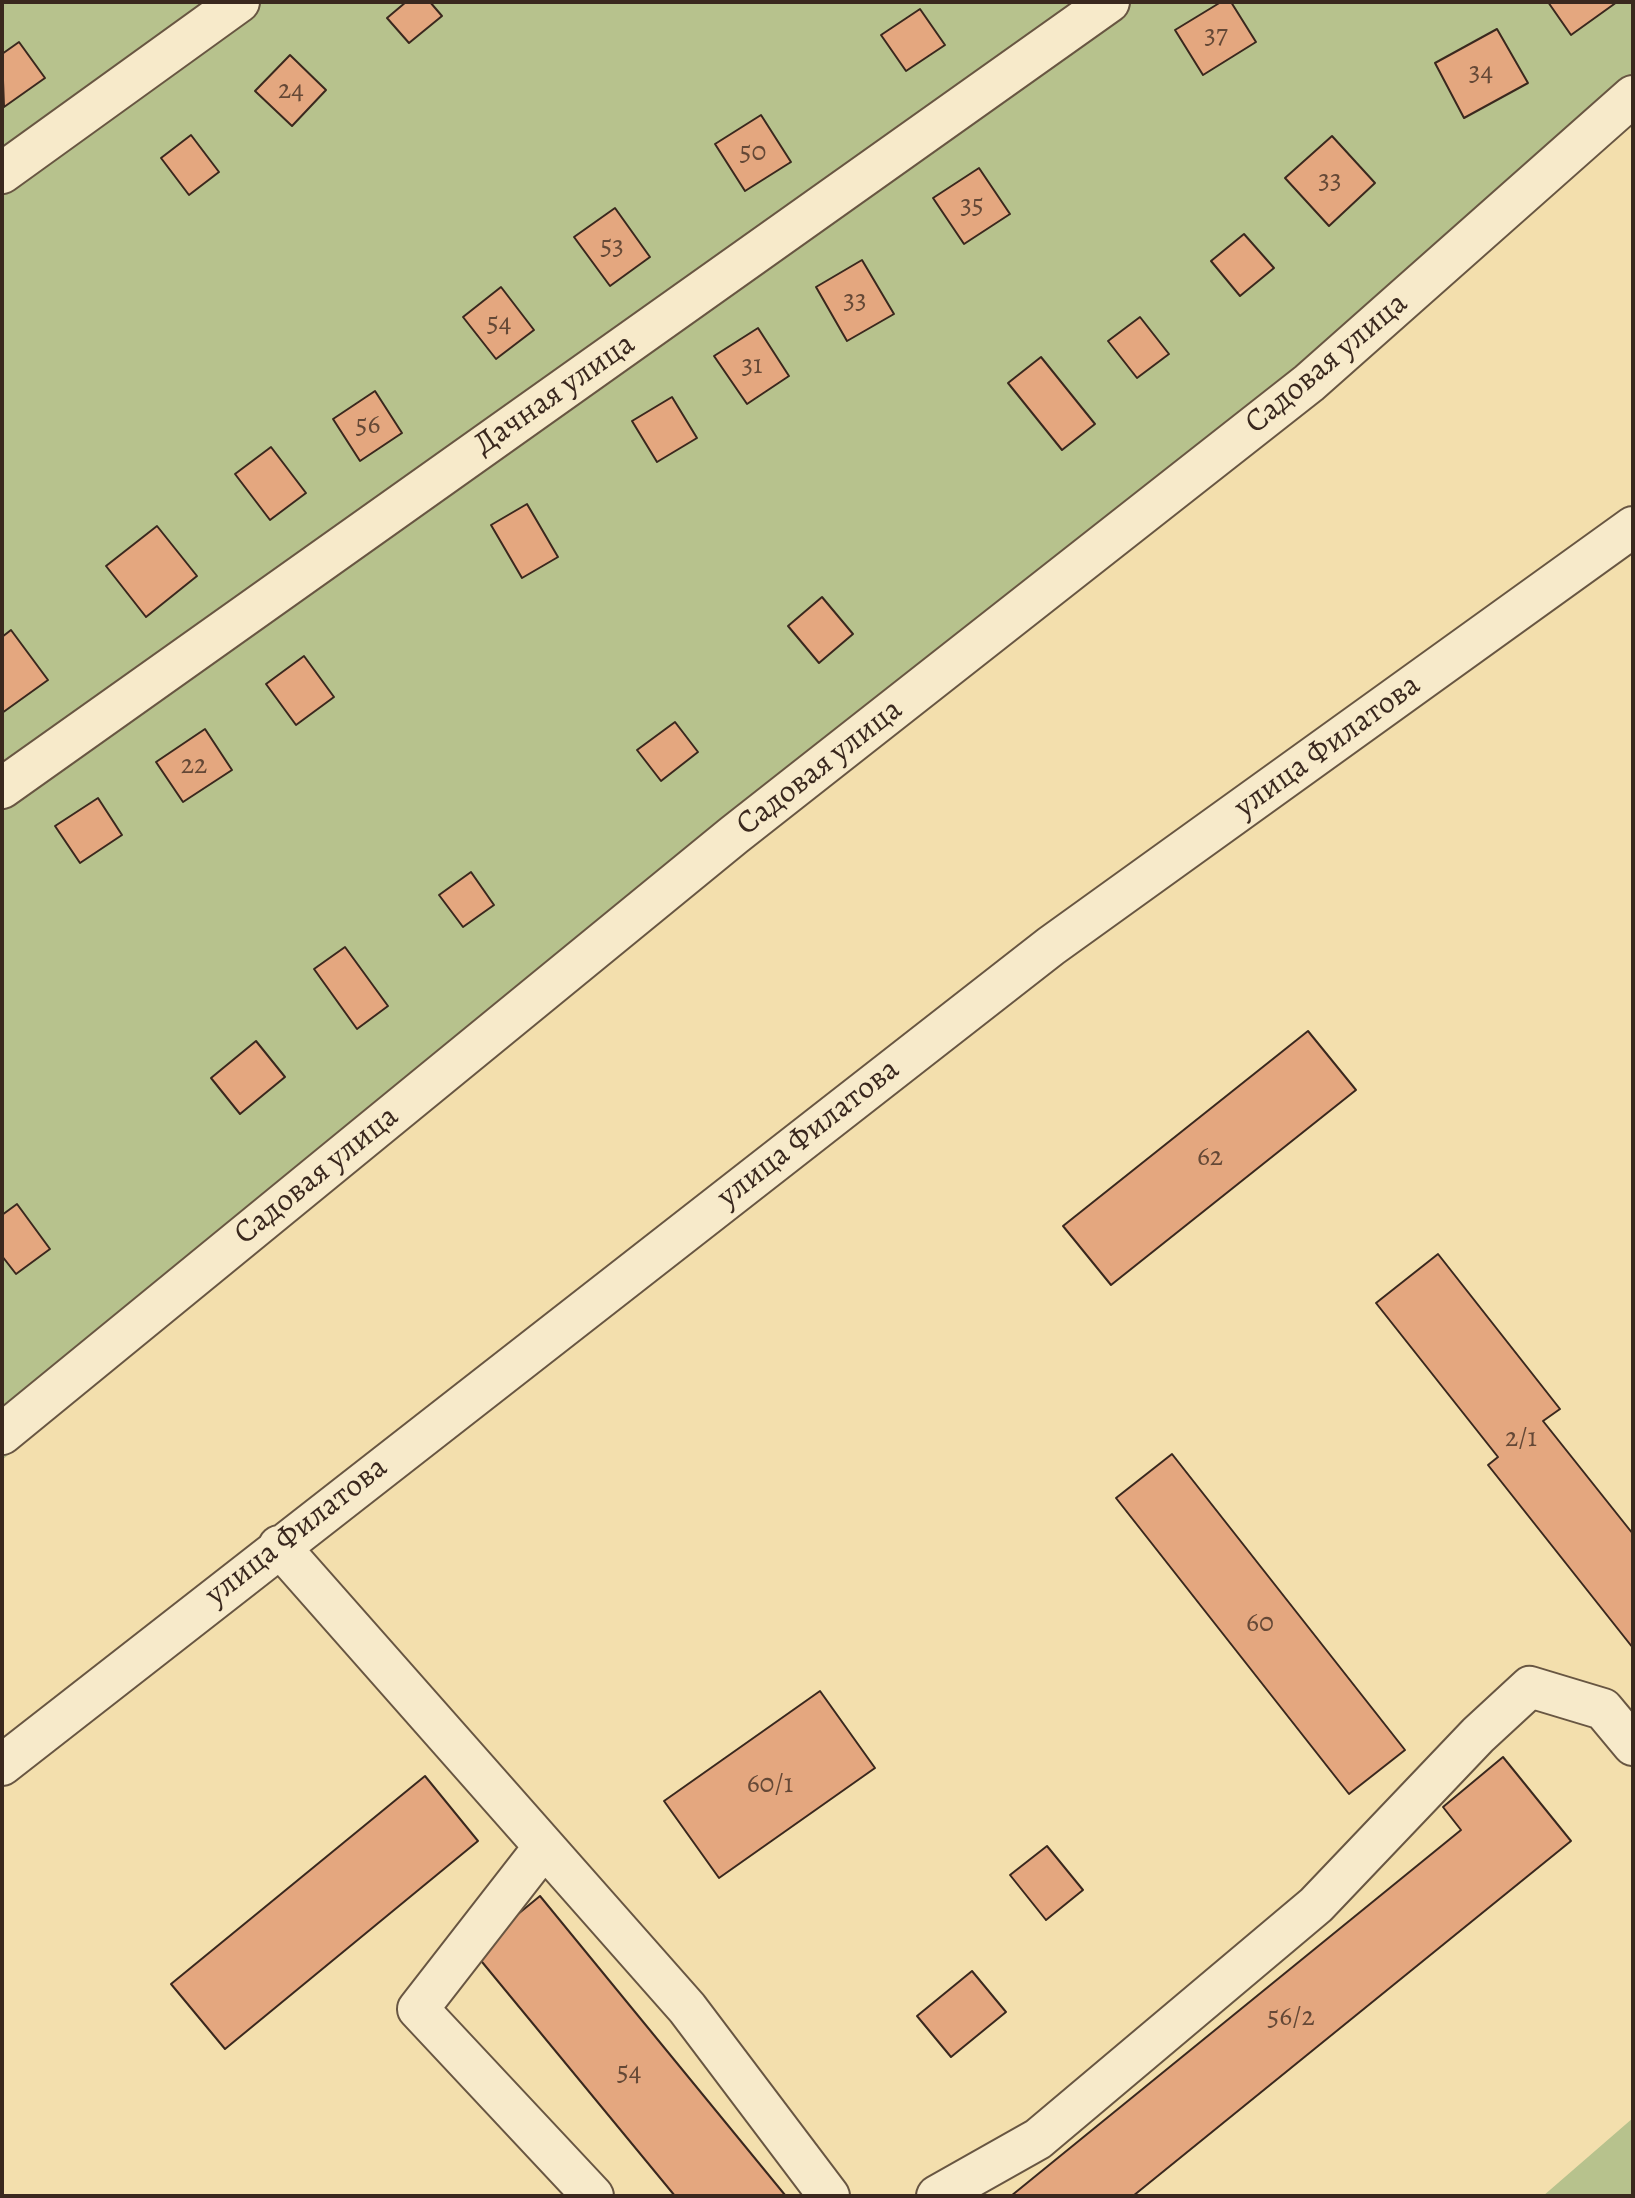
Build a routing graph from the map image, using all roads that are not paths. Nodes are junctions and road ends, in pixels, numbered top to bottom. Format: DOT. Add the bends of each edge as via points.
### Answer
graph roads {
  1 [pos="239,2"];
  2 [pos="1109,2"];
  3 [pos="1633,96"];
  4 [pos="2,173"];
  5 [pos="1633,527"];
  6 [pos="2,788"];
  7 [pos="2,1434"];
  8 [pos="279,1546"];
  9 [pos="1633,1745"];
  10 [pos="2,1765"];
  11 [pos="544,1847"];
  12 [pos="593,2196"];
  13 [pos="829,2196"];
  14 [pos="937,2196"];
  1 -- 4 [label="street"];
  2 -- 6 [label="street, Дачная улица"];
  3 -- 7 [label="street, Садовая улица" via="1309,383 722,845"];
  5 -- 8 [label="street, улица Филатова" via="1051,946"];
  8 -- 10 [label="street, улица Филатова"];
  8 -- 11 [label="street"];
  9 -- 14 [label="street" via="1603,1709 1530,1687 1316,1905 1038,2139"];
  11 -- 12 [label="street" via="418,2009"];
  11 -- 13 [label="street" via="687,2008"];
}
